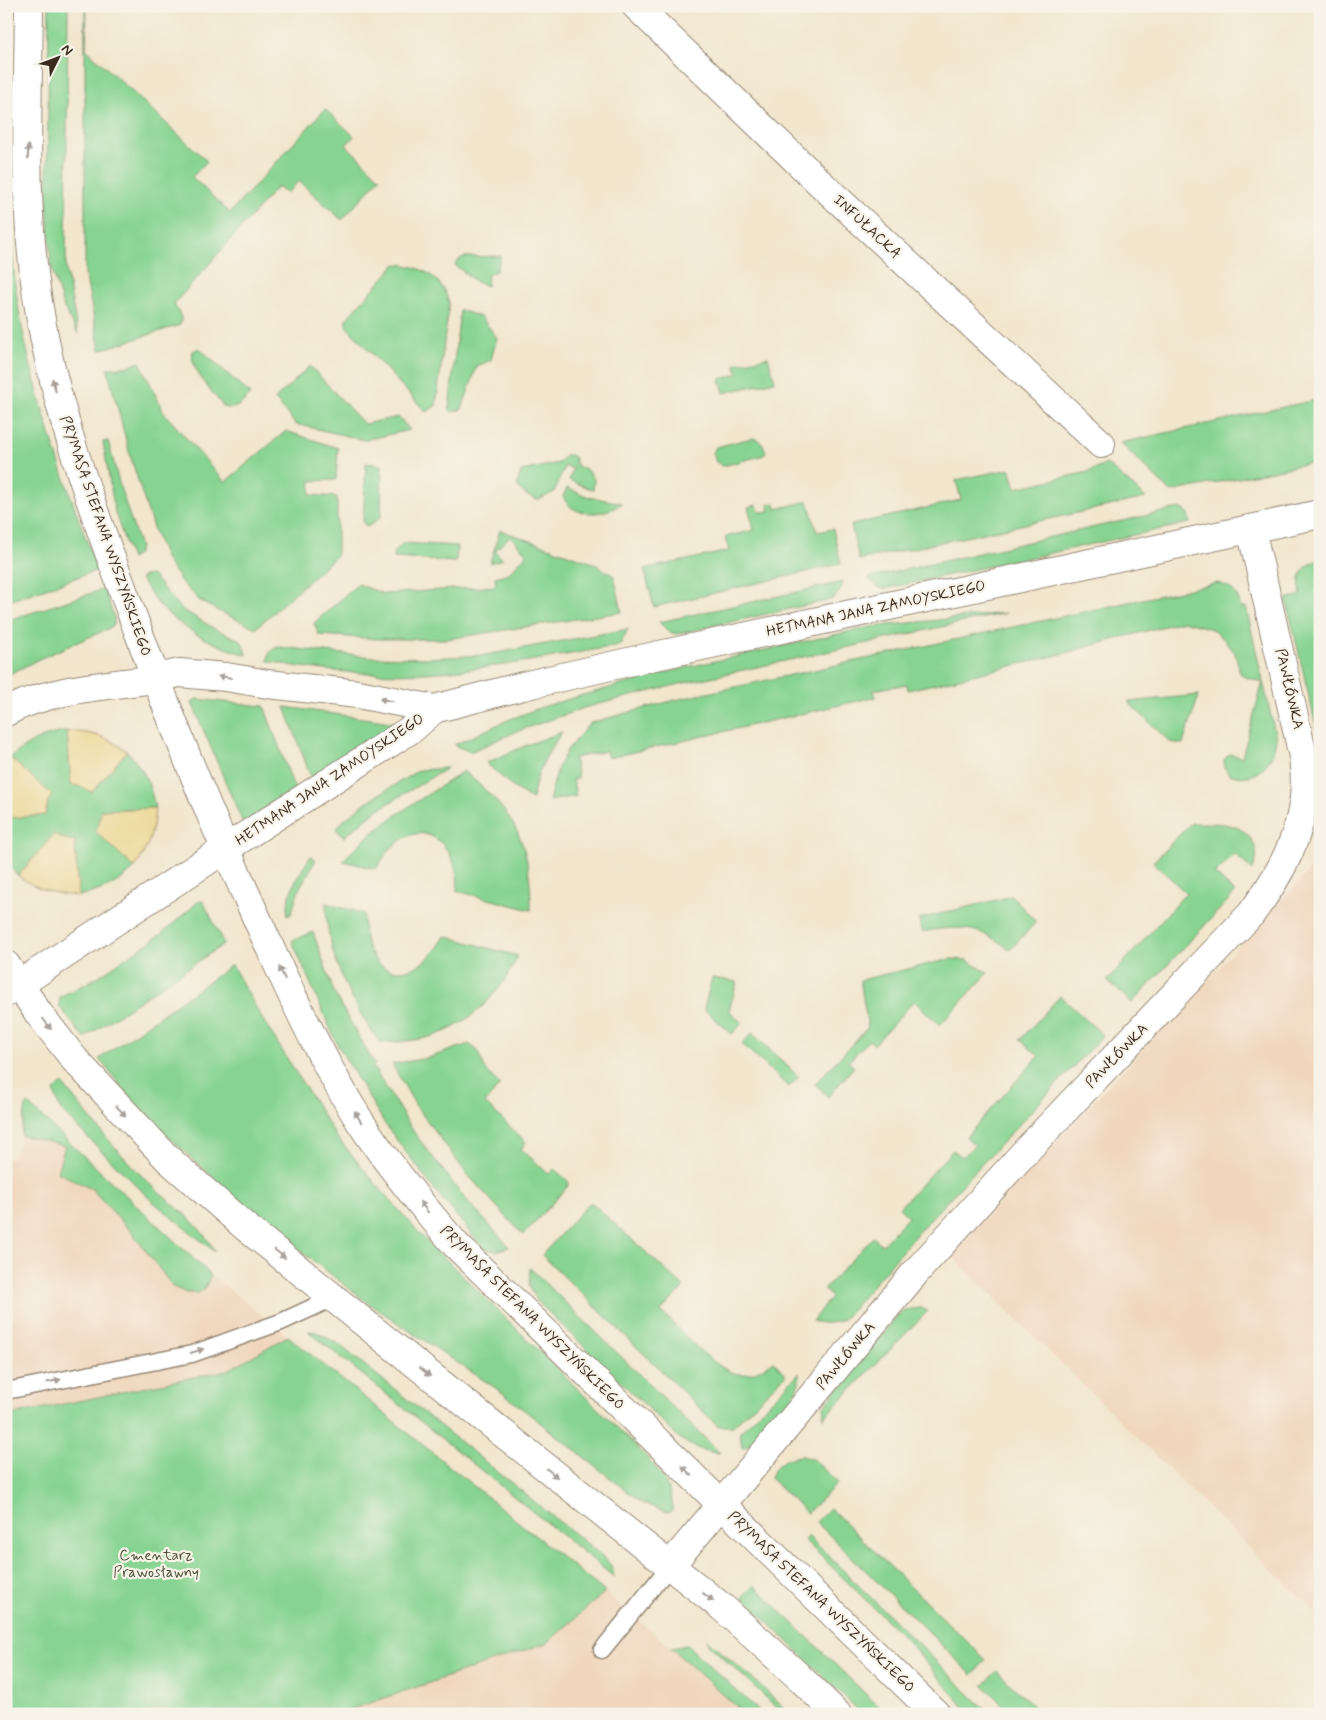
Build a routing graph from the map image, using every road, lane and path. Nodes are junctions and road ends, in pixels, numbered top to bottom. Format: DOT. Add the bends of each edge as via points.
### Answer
graph roads {
  1 [pos="29,6"];
  2 [pos="636,6"];
  3 [pos="1101,444"];
  4 [pos="1320,514"];
  5 [pos="1251,529"];
  6 [pos="155,679"];
  7 [pos="434,709"];
  8 [pos="6,712"];
  9 [pos="225,849"];
  10 [pos="10,981"];
  11 [pos="333,1298"];
  12 [pos="6,1390"];
  13 [pos="721,1505"];
  14 [pos="669,1567"];
  15 [pos="602,1650"];
  16 [pos="837,1714"];
  17 [pos="936,1714"];
  6 -- 1 [label="main road, PRYMASA STEFANA WYSZYŃSKIEGO, one-way" via="86,492 51,374 38,308 27,201"];
  2 -- 3 [label="main road, INFUŁACKA" via="818,181"];
  4 -- 5 [label="main road, HETMANA JANA ZAMOYSKIEGO"];
  5 -- 7 [label="main road, HETMANA JANA ZAMOYSKIEGO" via="650,657"];
  5 -- 13 [label="main road, PAWŁÓWKA" via="1303,756 1305,787 1302,810 1280,873 1251,914 914,1273"];
  7 -- 6 [label="main road, HETMANA JANA ZAMOYSKIEGO, one-way" via="358,694 226,677 179,673"];
  6 -- 8 [label="main road, HETMANA JANA ZAMOYSKIEGO" via="46,696"];
  6 -- 9 [label="main road, PRYMASA STEFANA WYSZYŃSKIEGO"];
  7 -- 9 [label="main road, HETMANA JANA ZAMOYSKIEGO" via="413,728"];
  9 -- 10 [label="main road, HETMANA JANA ZAMOYSKIEGO"];
  13 -- 9 [label="main road, PRYMASA STEFANA WYSZYŃSKIEGO, one-way" via="456,1245 385,1157 356,1114 308,1029"];
  10 -- 11 [label="main road, one-way" via="75,1060 168,1159"];
  12 -- 11 [label="lane, one-way" via="192,1354 281,1322"];
  11 -- 14 [label="main road, one-way"];
  13 -- 14 [label="main road, PAWŁÓWKA"];
  13 -- 17 [label="main road, PRYMASA STEFANA WYSZYŃSKIEGO"];
  14 -- 15 [label="lane"];
  14 -- 16 [label="main road, one-way" via="723,1608"];
}
